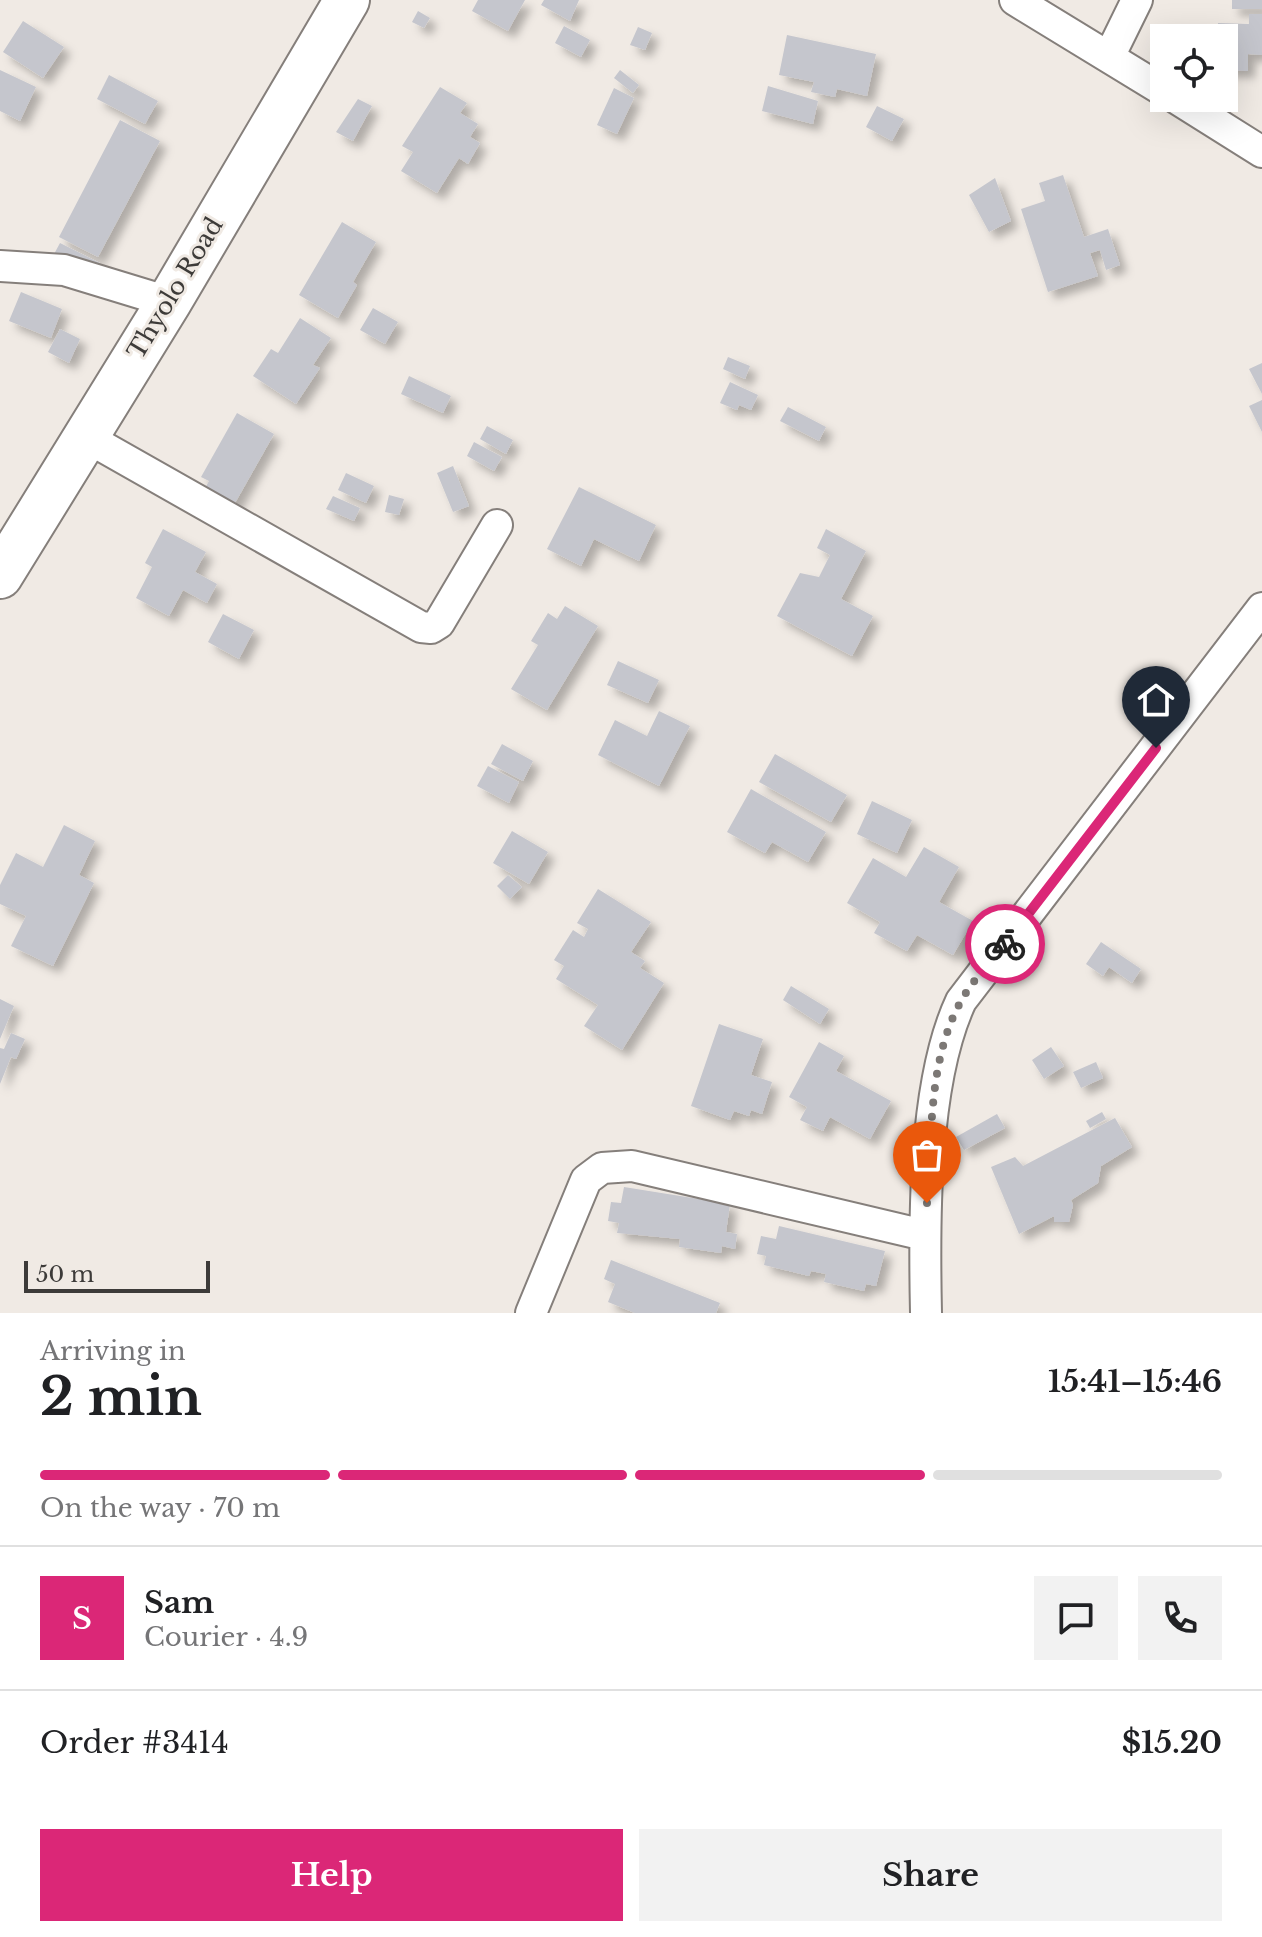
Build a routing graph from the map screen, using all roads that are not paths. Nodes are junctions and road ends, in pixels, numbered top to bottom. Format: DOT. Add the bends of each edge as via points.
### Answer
graph roads {
  1 [pos="347,0"];
  2 [pos="1015,0"];
  3 [pos="1137,0"];
  4 [pos="1109,57"];
  5 [pos="1150,82"];
  6 [pos="1198,112"];
  7 [pos="1262,152"];
  8 [pos="0,266"];
  9 [pos="169,302"];
  10 [pos="84,436"];
  11 [pos="497,525"];
  12 [pos="0,576"];
  13 [pos="1262,608"];
  14 [pos="924,1235"];
  15 [pos="531,1313"];
  16 [pos="926,1313"];
  1 -- 9 [label="highway, Thyolo Road"];
  2 -- 4 [label="street"];
  3 -- 4 [label="street"];
  4 -- 5 [label="street"];
  6 -- 7 [label="street"];
  8 -- 9 [label="street" via="64,270"];
  9 -- 10 [label="highway, Thyolo Road"];
  10 -- 11 [label="street" via="421,627 439,623"];
  10 -- 12 [label="highway, Thyolo Road"];
  13 -- 14 [label="street" via="961,1001 938,1073"];
  14 -- 15 [label="street" via="632,1166 602,1168 586,1180"];
  14 -- 16 [label="street"];
}
